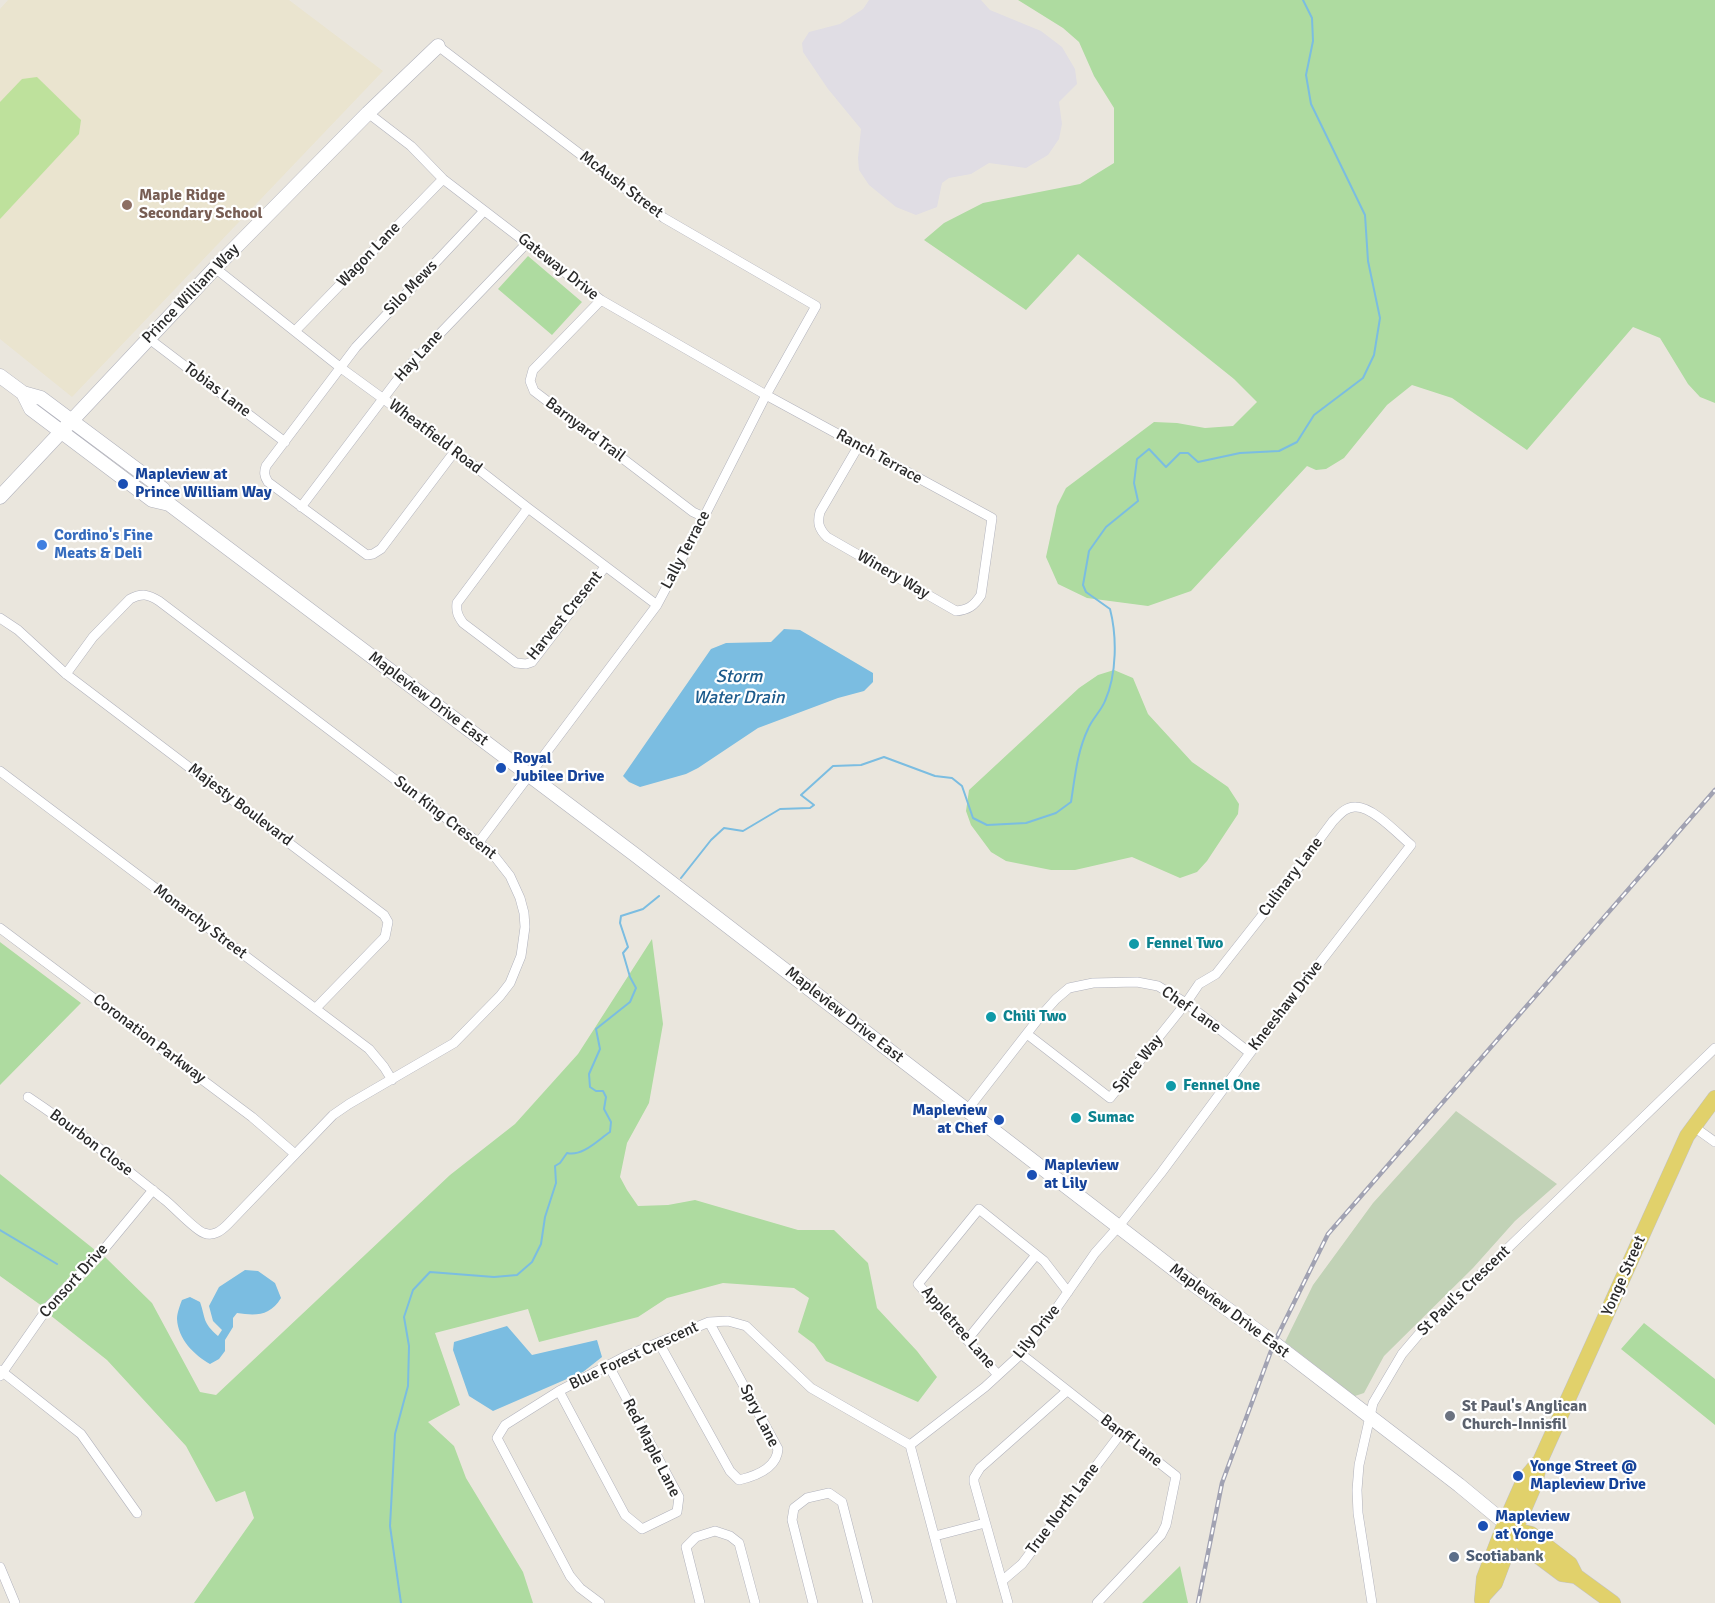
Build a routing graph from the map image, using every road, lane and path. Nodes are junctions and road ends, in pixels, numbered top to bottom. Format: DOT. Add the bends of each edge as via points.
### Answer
graph roads {
  1 [pos="438,46"];
  2 [pos="368,113"];
  3 [pos="443,179"];
  4 [pos="484,211"];
  5 [pos="527,243"];
  6 [pos="215,268"];
  7 [pos="601,300"];
  8 [pos="816,306"];
  9 [pos="295,331"];
  10 [pos="148,338"];
  11 [pos="341,368"];
  12 [pos="0,376"];
  13 [pos="23,393"];
  14 [pos="766,395"];
  15 [pos="382,398"];
  16 [pos="71,421"];
  17 [pos="61,432"];
  18 [pos="285,442"];
  19 [pos="859,445"];
  20 [pos="455,450"];
  21 [pos="0,497"];
  22 [pos="169,504"];
  23 [pos="300,507"];
  24 [pos="528,507"];
  25 [pos="704,518"];
  26 [pos="992,518"];
  27 [pos="605,567"];
  28 [pos="657,605"];
  29 [pos="0,618"];
  30 [pos="66,674"];
  31 [pos="0,771"];
  32 [pos="530,776"];
  33 [pos="479,842"];
  34 [pos="1411,845"];
  35 [pos="0,928"];
  36 [pos="1186,1003"];
  37 [pos="316,1008"];
  38 [pos="1027,1034"];
  39 [pos="1715,1048"];
  40 [pos="1250,1053"];
  41 [pos="392,1080"];
  42 [pos="28,1097"];
  43 [pos="1715,1098"];
  44 [pos="968,1110"];
  45 [pos="1694,1127"];
  46 [pos="1715,1142"];
  47 [pos="295,1154"];
  48 [pos="153,1190"];
  49 [pos="1119,1226"];
  50 [pos="1036,1255"];
  51 [pos="1068,1292"];
  52 [pos="709,1322"];
  53 [pos="967,1340"];
  54 [pos="659,1343"];
  55 [pos="1021,1354"];
  56 [pos="609,1366"];
  57 [pos="1,1373"];
  58 [pos="998,1375"];
  59 [pos="1068,1390"];
  60 [pos="559,1391"];
  61 [pos="1369,1418"];
  62 [pos="1121,1432"];
  63 [pos="909,1445"];
  64 [pos="137,1513"];
  65 [pos="985,1523"];
  66 [pos="1510,1526"];
  67 [pos="935,1536"];
  68 [pos="0,1567"];
  69 [pos="1002,1581"];
  70 [pos="1482,1600"];
  71 [pos="15,1603"];
  72 [pos="600,1603"];
  73 [pos="700,1603"];
  74 [pos="755,1603"];
  75 [pos="813,1603"];
  76 [pos="868,1603"];
  77 [pos="952,1603"];
  78 [pos="1008,1603"];
  79 [pos="1097,1603"];
  80 [pos="1372,1603"];
  81 [pos="1613,1603"];
  1 -- 2 [label="main road, Prince William Way"];
  1 -- 8 [label="street, McAush Street" via="664,218"];
  2 -- 3 [label="street, Gateway Drive" via="411,146"];
  2 -- 6 [label="main road, Prince William Way"];
  3 -- 4 [label="street, Gateway Drive"];
  3 -- 9 [label="street, Wagon Lane"];
  4 -- 5 [label="street, Gateway Drive"];
  4 -- 11 [label="street, Silo Mews" via="371,330"];
  5 -- 7 [label="street, Gateway Drive"];
  5 -- 15 [label="street, Hay Lane"];
  6 -- 9 [label="street, Wheatfield Road"];
  6 -- 10 [label="main road, Prince William Way"];
  7 -- 14 [label="street, Gateway Drive"];
  7 -- 25 [label="street, Barnyard Trail" via="533,370 530,381 534,391"];
  8 -- 14 [label="street, Lally Terrace"];
  9 -- 11 [label="street, Wheatfield Road"];
  10 -- 16 [label="main road, Prince William Way"];
  10 -- 18 [label="street, Tobias Lane"];
  11 -- 15 [label="street, Wheatfield Road"];
  11 -- 18 [label="street, Silo Mews"];
  12 -- 13 [label="main road, Mapleview Drive East"];
  13 -- 16 [label="main road, Mapleview Drive East" via="40,398"];
  13 -- 17 [label="main road, Mapleview Drive East" via="32,409"];
  14 -- 19 [label="street, Ranch Terrace"];
  14 -- 25 [label="street, Lally Terrace"];
  15 -- 20 [label="street, Wheatfield Road"];
  15 -- 23 [label="street, Hay Lane"];
  16 -- 17 [label="main road, Prince William Way"];
  16 -- 22 [label="main road, Mapleview Drive East" via="163,489"];
  17 -- 21 [label="main road, Prince William Way"];
  17 -- 22 [label="main road, Mapleview Drive East" via="152,500"];
  18 -- 23 [label="street, Silo Mews" via="266,466 265,478"];
  19 -- 26 [label="street, Ranch Terrace"];
  19 -- 26 [label="street, Winery Way" via="820,512 820,530 956,611 975,605 981,596"];
  20 -- 23 [label="street" via="374,554 367,555"];
  20 -- 24 [label="street, Wheatfield Road"];
  22 -- 32 [label="main road, Mapleview Drive East"];
  24 -- 27 [label="street, Wheatfield Road"];
  24 -- 27 [label="street, Harvest Cresent" via="457,603 463,623 516,663 532,662"];
  25 -- 28 [label="street, Lally Terrace"];
  27 -- 28 [label="street, Wheatfield Road"];
  28 -- 32 [label="street, Lally Terrace"];
  29 -- 30 [label="street, Majesty Boulevard"];
  30 -- 33 [label="street, Sun King Crescent" via="130,599 151,596"];
  30 -- 37 [label="street, Majesty Boulevard" via="384,915 388,922 385,936"];
  31 -- 37 [label="street, Monarchy Street"];
  32 -- 33 [label="street"];
  32 -- 44 [label="main road, Mapleview Drive East"];
  33 -- 41 [label="street, Sun King Crescent" via="504,867 520,898 525,927 516,971 500,996 454,1043"];
  34 -- 36 [label="street, Culinary Lane" via="1367,810 1344,810 1216,974 1199,984"];
  34 -- 40 [label="street, Kneeshaw Drive"];
  35 -- 47 [label="street, Coronation Parkway" via="267,1128"];
  36 -- 38 [label="street, Chef Lane" via="1158,986 1137,982 1093,983 1069,988"];
  36 -- 38 [label="street, Spice Way" via="1110,1098"];
  36 -- 40 [label="street, Chef Lane"];
  37 -- 41 [label="street, Monarchy Street" via="369,1049"];
  38 -- 44 [label="street, Chef Lane"];
  39 -- 61 [label="street, St Paul's Crescent" via="1419,1334 1386,1380"];
  40 -- 49 [label="street, Kneeshaw Drive"];
  41 -- 47 [label="street, Sun King Crescent" via="339,1110"];
  42 -- 48 [label="street, Bourbon Close"];
  43 -- 45 [label="main road, Yonge Street"];
  44 -- 49 [label="main road, Mapleview Drive East"];
  45 -- 46 [label="street"];
  45 -- 66 [label="main road, Yonge Street" via="1541,1459 1524,1480"];
  47 -- 48 [label="street, Sun King Crescent" via="216,1233 198,1230"];
  48 -- 57 [label="street, Consort Drive" via="49,1306"];
  49 -- 51 [label="street, Lily Drive"];
  49 -- 61 [label="main road, Mapleview Drive East"];
  50 -- 51 [label="street, Appletree Lane"];
  50 -- 53 [label="street"];
  50 -- 53 [label="street, Appletree Lane" via="979,1209 918,1284"];
  51 -- 55 [label="street, Lily Drive"];
  52 -- 54 [label="street, Blue Forest Crescent"];
  52 -- 54 [label="street, Spry Lane" via="778,1449 778,1457 770,1467 748,1478 739,1480 730,1471"];
  52 -- 63 [label="street, Blue Forest Crescent" via="746,1326 811,1388"];
  53 -- 58 [label="street, Appletree Lane"];
  54 -- 56 [label="street, Blue Forest Crescent"];
  55 -- 58 [label="street, Lily Drive"];
  55 -- 59 [label="street, Banff Lane"];
  56 -- 60 [label="street, Blue Forest Crescent"];
  56 -- 60 [label="street, Red Maple Lane" via="679,1497 677,1512 642,1529 625,1515"];
  57 -- 64 [label="street" via="81,1434"];
  58 -- 63 [label="street, Lily Drive"];
  59 -- 62 [label="street, Banff Lane"];
  59 -- 65 [label="street" via="976,1473 974,1482"];
  60 -- 72 [label="street, Blue Forest Crescent" via="505,1425 497,1438 570,1576"];
  61 -- 66 [label="main road, Mapleview Drive East"];
  61 -- 80 [label="street, St Paul's Crescent" via="1357,1490"];
  62 -- 69 [label="street, True North Lane" via="1022,1564"];
  62 -- 79 [label="street, Banff Lane" via="1176,1476 1161,1535"];
  63 -- 67 [label="street"];
  65 -- 67 [label="street"];
  65 -- 69 [label="street"];
  66 -- 70 [label="main road, Yonge Street" via="1484,1578"];
  66 -- 81 [label="main road, Mapleview Drive East" via="1531,1534 1570,1564 1576,1576"];
  67 -- 77 [label="street"];
  68 -- 71 [label="street"];
  69 -- 78 [label="street"];
  73 -- 74 [label="street" via="686,1547 696,1537 715,1531 739,1543"];
  75 -- 76 [label="street" via="792,1520 794,1508 807,1498 829,1493 842,1502"];
}
